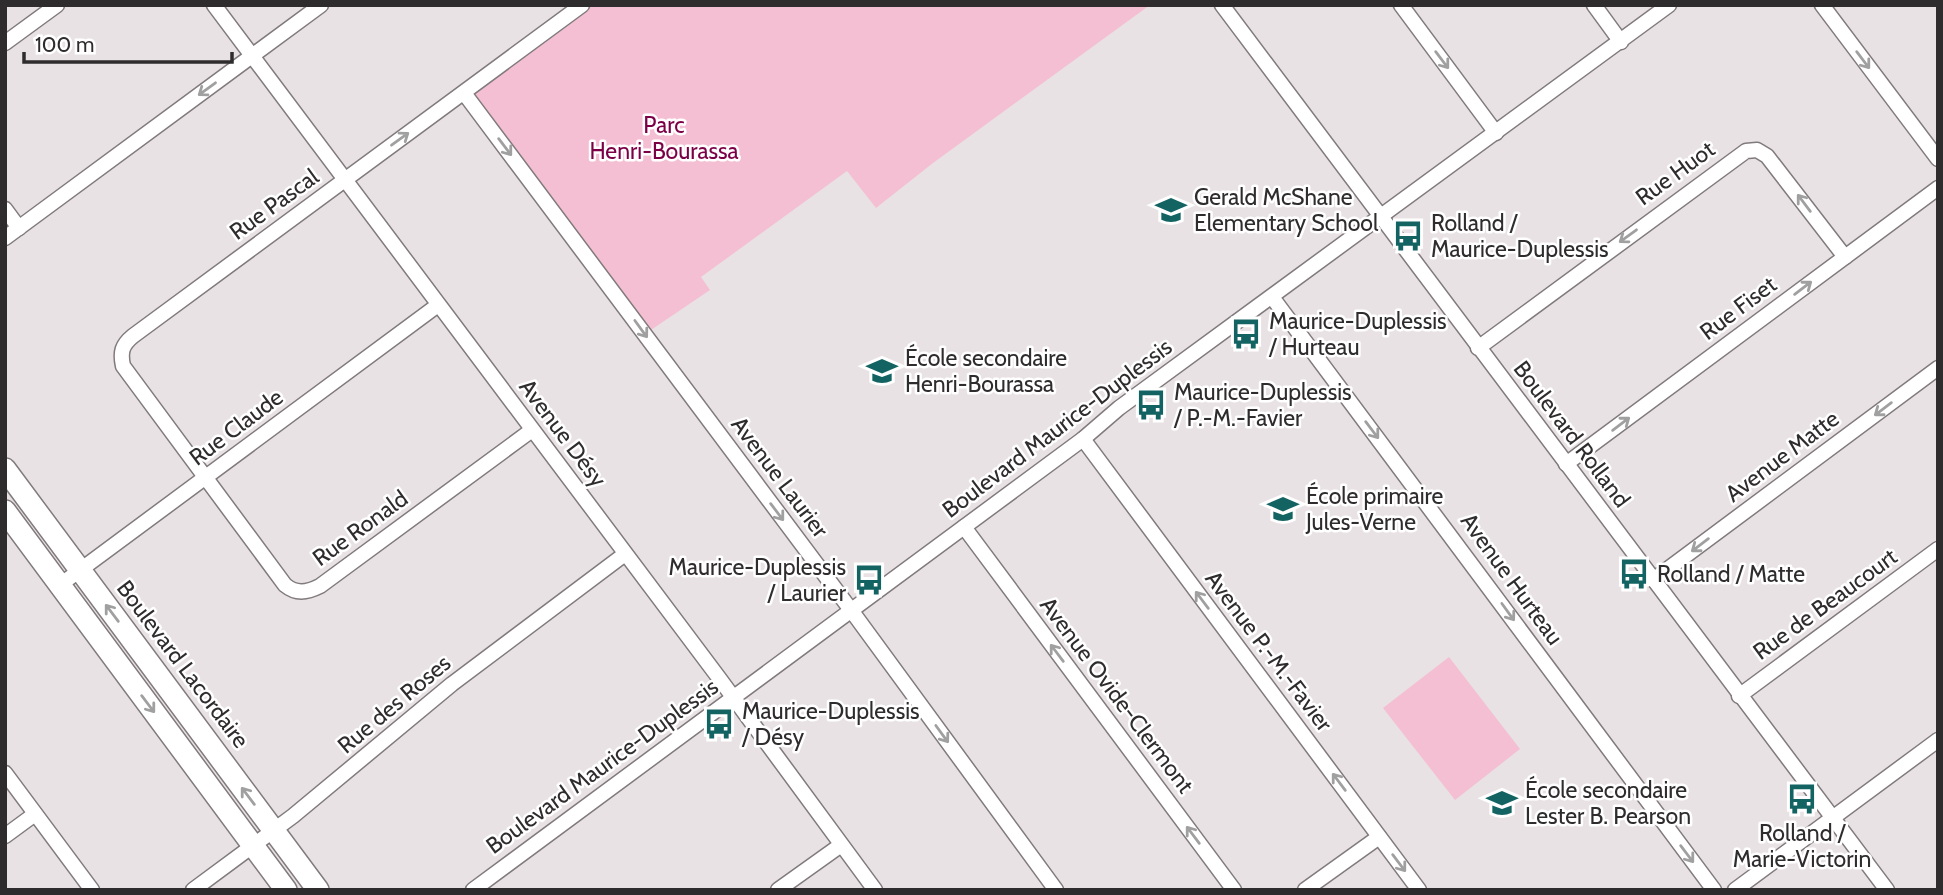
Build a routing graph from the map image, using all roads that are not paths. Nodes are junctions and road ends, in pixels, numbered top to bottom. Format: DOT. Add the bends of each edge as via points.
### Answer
graph roads {
  1 [pos="57,5"];
  2 [pos="214,5"];
  3 [pos="321,5"];
  4 [pos="582,5"];
  5 [pos="1222,5"];
  6 [pos="1401,5"];
  7 [pos="1594,5"];
  8 [pos="1669,5"];
  9 [pos="1822,5"];
  10 [pos="1621,42"];
  11 [pos="5,43"];
  12 [pos="251,56"];
  13 [pos="464,93"];
  14 [pos="1496,133"];
  15 [pos="1938,159"];
  16 [pos="345,180"];
  17 [pos="1938,188"];
  18 [pos="5,209"];
  19 [pos="1380,218"];
  20 [pos="19,228"];
  21 [pos="5,237"];
  22 [pos="1845,257"];
  23 [pos="1272,297"];
  24 [pos="438,305"];
  25 [pos="1478,348"];
  26 [pos="1938,368"];
  27 [pos="532,430"];
  28 [pos="1083,439"];
  29 [pos="1566,464"];
  30 [pos="5,469"];
  31 [pos="205,478"];
  32 [pos="5,511"];
  33 [pos="964,527"];
  34 [pos="1938,549"];
  35 [pos="625,554"];
  36 [pos="80,571"];
  37 [pos="1653,580"];
  38 [pos="60,586"];
  39 [pos="851,610"];
  40 [pos="1739,696"];
  41 [pos="733,698"];
  42 [pos="1938,740"];
  43 [pos="5,773"];
  44 [pos="35,814"];
  45 [pos="1833,819"];
  46 [pos="274,830"];
  47 [pos="5,836"];
  48 [pos="1379,837"];
  49 [pos="253,845"];
  50 [pos="841,845"];
  51 [pos="92,890"];
  52 [pos="193,890"];
  53 [pos="286,890"];
  54 [pos="318,890"];
  55 [pos="472,890"];
  56 [pos="778,890"];
  57 [pos="874,890"];
  58 [pos="1056,890"];
  59 [pos="1234,890"];
  60 [pos="1305,890"];
  61 [pos="1419,890"];
  62 [pos="1714,890"];
  63 [pos="1735,890"];
  64 [pos="1886,890"];
  1 -- 11 [label="street"];
  2 -- 12 [label="street, Avenue Désy"];
  3 -- 12 [label="street"];
  4 -- 13 [label="street, Rue Pascal"];
  5 -- 19 [label="street, Boulevard Rolland"];
  6 -- 14 [label="street, one-way"];
  7 -- 10 [label="street"];
  8 -- 10 [label="street, Boulevard Maurice-Duplessis"];
  9 -- 15 [label="street, one-way"];
  10 -- 14 [label="street, Boulevard Maurice-Duplessis"];
  12 -- 16 [label="street, Avenue Désy"];
  12 -- 20 [label="street, one-way"];
  16 -- 13 [label="street, Rue Pascal, one-way"];
  13 -- 39 [label="street, Avenue Laurier, one-way"];
  14 -- 19 [label="street, Boulevard Maurice-Duplessis"];
  16 -- 24 [label="street, Avenue Désy"];
  16 -- 31 [label="street, Rue Pascal" via="124,344 123,366"];
  17 -- 22 [label="street, Rue Fiset"];
  18 -- 20 [label="street"];
  19 -- 23 [label="street, Boulevard Maurice-Duplessis"];
  19 -- 25 [label="street, Boulevard Rolland"];
  20 -- 21 [label="street"];
  22 -- 25 [label="street, Rue Huot, one-way" via="1767,156 1757,150 1746,151"];
  29 -- 22 [label="street, Rue Fiset, one-way"];
  23 -- 28 [label="street, Boulevard Maurice-Duplessis"];
  23 -- 62 [label="street, Avenue Hurteau, one-way"];
  24 -- 27 [label="street, Avenue Désy"];
  24 -- 31 [label="street, Rue Claude"];
  25 -- 29 [label="street, Boulevard Rolland"];
  26 -- 37 [label="street, Avenue Matte, one-way"];
  27 -- 31 [label="street, Rue Ronald" via="320,586 300,592 285,584"];
  27 -- 35 [label="street, Avenue Désy"];
  28 -- 33 [label="street, Boulevard Maurice-Duplessis"];
  48 -- 28 [label="street, Avenue P.-M.-Favier, one-way"];
  29 -- 37 [label="street, Boulevard Rolland"];
  30 -- 36 [label="main road, Boulevard Lacordaire"];
  31 -- 36 [label="street, Rue Claude"];
  32 -- 38 [label="main road"];
  33 -- 39 [label="street, Boulevard Maurice-Duplessis"];
  59 -- 33 [label="street, Avenue Ovide-Clermont, one-way"];
  34 -- 40 [label="street, Rue de Beaucourt"];
  35 -- 41 [label="street, Avenue Désy"];
  35 -- 46 [label="street, Rue des Roses" via="430,701"];
  36 -- 38 [label="street, Rue Claude"];
  46 -- 36 [label="main road, Boulevard Lacordaire, one-way"];
  37 -- 40 [label="street, Boulevard Rolland"];
  38 -- 49 [label="main road, one-way"];
  39 -- 41 [label="street, Boulevard Maurice-Duplessis"];
  39 -- 58 [label="street, Avenue Laurier, one-way"];
  40 -- 45 [label="street, Boulevard Rolland"];
  41 -- 50 [label="street, Avenue Désy"];
  41 -- 55 [label="street, Boulevard Maurice-Duplessis"];
  42 -- 45 [label="street"];
  43 -- 44 [label="street"];
  44 -- 47 [label="street"];
  44 -- 51 [label="street"];
  45 -- 63 [label="street"];
  45 -- 64 [label="street, Boulevard Rolland"];
  46 -- 49 [label="street, Rue des Roses"];
  46 -- 54 [label="main road, Boulevard Lacordaire"];
  48 -- 60 [label="street"];
  48 -- 61 [label="street, Avenue P.-M.-Favier, one-way"];
  49 -- 52 [label="street, Rue des Roses"];
  49 -- 53 [label="main road"];
  50 -- 56 [label="street"];
  50 -- 57 [label="street, Avenue Désy"];
}
